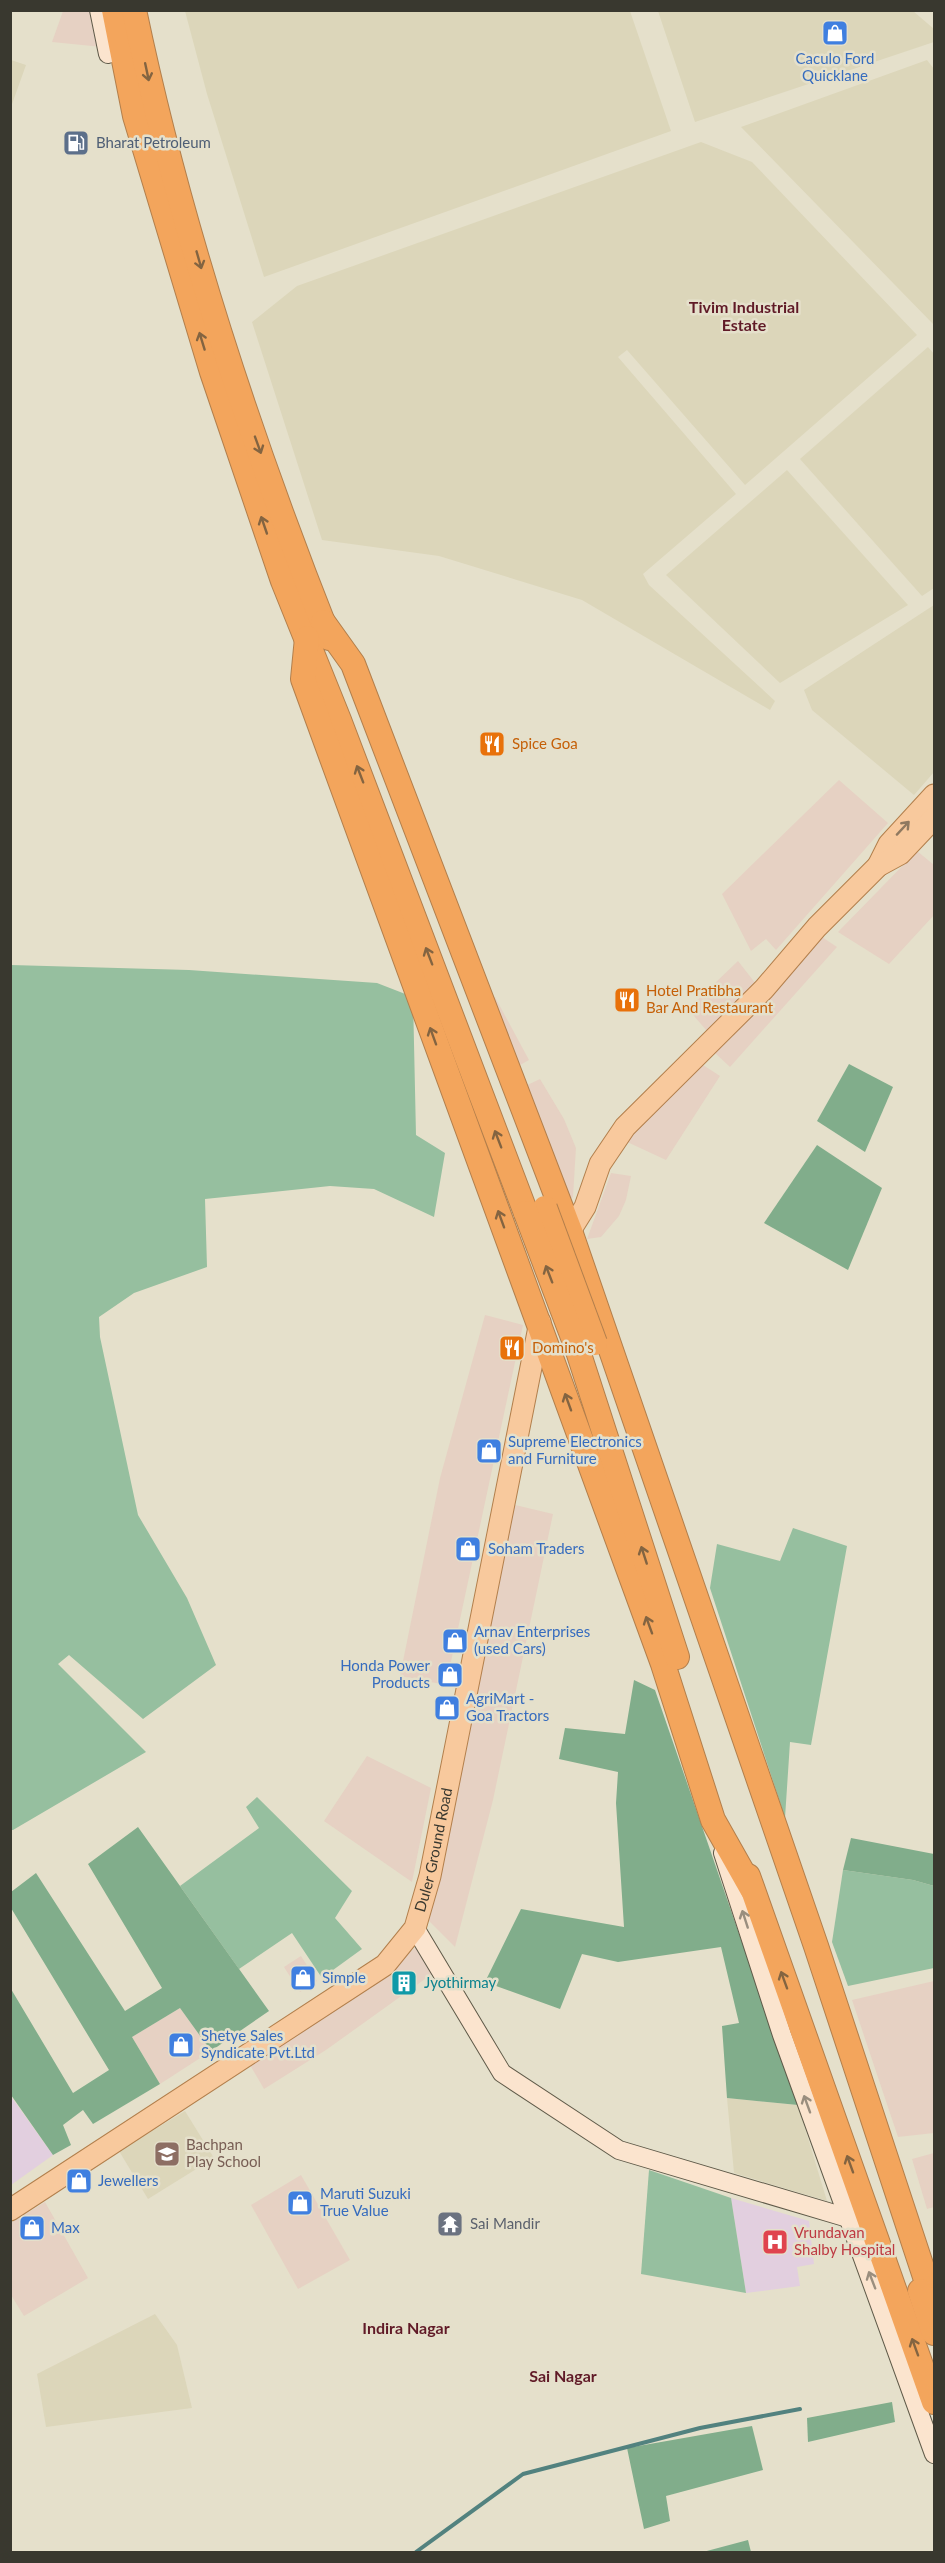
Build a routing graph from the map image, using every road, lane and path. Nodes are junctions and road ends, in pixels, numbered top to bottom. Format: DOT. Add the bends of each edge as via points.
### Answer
graph roads {
  1 [pos="99,10"];
  2 [pos="114,10"];
  3 [pos="134,10"];
  4 [pos="115,53"];
  5 [pos="315,630"];
  6 [pos="934,795"];
  7 [pos="934,818"];
  8 [pos="878,866"];
  9 [pos="570,1231"];
  10 [pos="513,1250"];
  11 [pos="594,1304"];
  12 [pos="540,1322"];
  13 [pos="586,1346"];
  14 [pos="713,1820"];
  15 [pos="752,1889"];
  16 [pos="415,1928"];
  17 [pos="10,2210"];
  18 [pos="848,2218"];
  19 [pos="934,2304"];
  20 [pos="934,2334"];
  21 [pos="934,2403"];
  22 [pos="934,2454"];
  1 -- 4 [label="street"];
  2 -- 4 [label="highway"];
  3 -- 5 [label="highway, one-way" via="155,113 231,371"];
  5 -- 4 [label="highway, one-way" via="283,581 208,361"];
  5 -- 9 [label="highway" via="353,664"];
  10 -- 5 [label="highway, one-way" via="303,679"];
  5 -- 13 [label="highway, bridge"];
  8 -- 6 [label="main road, one-way" via="889,844"];
  7 -- 8 [label="main road" via="900,855"];
  8 -- 9 [label="main road" via="817,927 764,989 625,1126 600,1164 585,1207"];
  9 -- 10 [label="highway"];
  9 -- 11 [label="highway"];
  10 -- 12 [label="highway"];
  11 -- 12 [label="highway"];
  11 -- 19 [label="highway" via="816,1946"];
  14 -- 12 [label="highway, one-way" via="663,1664"];
  12 -- 16 [label="main road, Duler Ground Road" via="430,1876"];
  15 -- 13 [label="highway, one-way"];
  13 -- 20 [label="highway" via="704,1671"];
  14 -- 15 [label="highway"];
  18 -- 14 [label="street, one-way" via="782,2036"];
  21 -- 15 [label="highway, one-way"];
  16 -- 17 [label="main road, Duler Ground Road" via="385,1965"];
  16 -- 18 [label="street" via="502,2073 619,2150"];
  22 -- 18 [label="street, one-way"];
}
